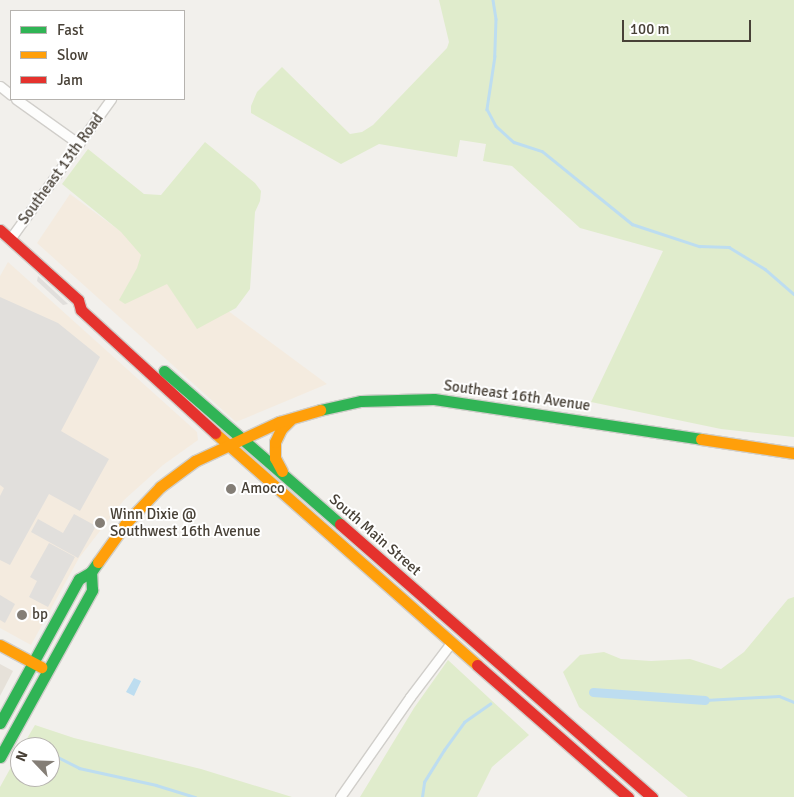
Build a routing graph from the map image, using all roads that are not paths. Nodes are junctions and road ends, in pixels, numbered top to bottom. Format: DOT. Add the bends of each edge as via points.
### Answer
graph roads {
  1 [pos="0,86"];
  2 [pos="10,94"];
  3 [pos="17,100"];
  4 [pos="111,100"];
  5 [pos="79,144"];
  6 [pos="0,230"];
  7 [pos="10,238"];
  8 [pos="78,300"];
  9 [pos="295,417"];
  10 [pos="239,438"];
  11 [pos="227,445"];
  12 [pos="794,453"];
  13 [pos="287,479"];
  14 [pos="386,563"];
  15 [pos="91,572"];
  16 [pos="372,575"];
  17 [pos="462,631"];
  18 [pos="451,643"];
  19 [pos="0,645"];
  20 [pos="33,663"];
  21 [pos="47,670"];
  22 [pos="0,723"];
  23 [pos="0,756"];
  24 [pos="644,794"];
  25 [pos="340,797"];
  26 [pos="628,797"];
  1 -- 2 [label="street"];
  3 -- 5 [label="street"];
  4 -- 5 [label="street, Southeast 13th Road"];
  5 -- 7 [label="street, Southeast 13th Road"];
  6 -- 7 [label="main road, South Main Street"];
  7 -- 8 [label="main road, South Main Street"];
  8 -- 10 [label="main road, South Main Street" via="87,302"];
  8 -- 11 [label="main road, South Main Street" via="82,310"];
  9 -- 10 [label="main road, Southeast 16th Avenue"];
  9 -- 12 [label="main road, Southeast 16th Avenue" via="361,401 434,399"];
  9 -- 13 [label="main road" via="282,429 275,442 275,458"];
  10 -- 11 [label="main road, Southeast 16th Avenue"];
  10 -- 13 [label="main road, South Main Street"];
  11 -- 15 [label="main road, Southeast 16th Avenue" via="195,461 160,487 126,523"];
  11 -- 16 [label="main road, South Main Street"];
  13 -- 14 [label="main road, South Main Street"];
  14 -- 16 [label="main road"];
  14 -- 17 [label="main road, South Main Street"];
  15 -- 20 [label="main road, Southeast 16th Avenue" via="79,579"];
  15 -- 21 [label="main road" via="92,590"];
  16 -- 18 [label="main road, South Main Street"];
  17 -- 18 [label="main road"];
  17 -- 24 [label="main road, South Main Street"];
  18 -- 25 [label="street"];
  18 -- 26 [label="main road, South Main Street"];
  19 -- 20 [label="main road"];
  20 -- 21 [label="main road"];
  20 -- 22 [label="main road, Southeast 16th Avenue"];
  21 -- 23 [label="main road"];
}
